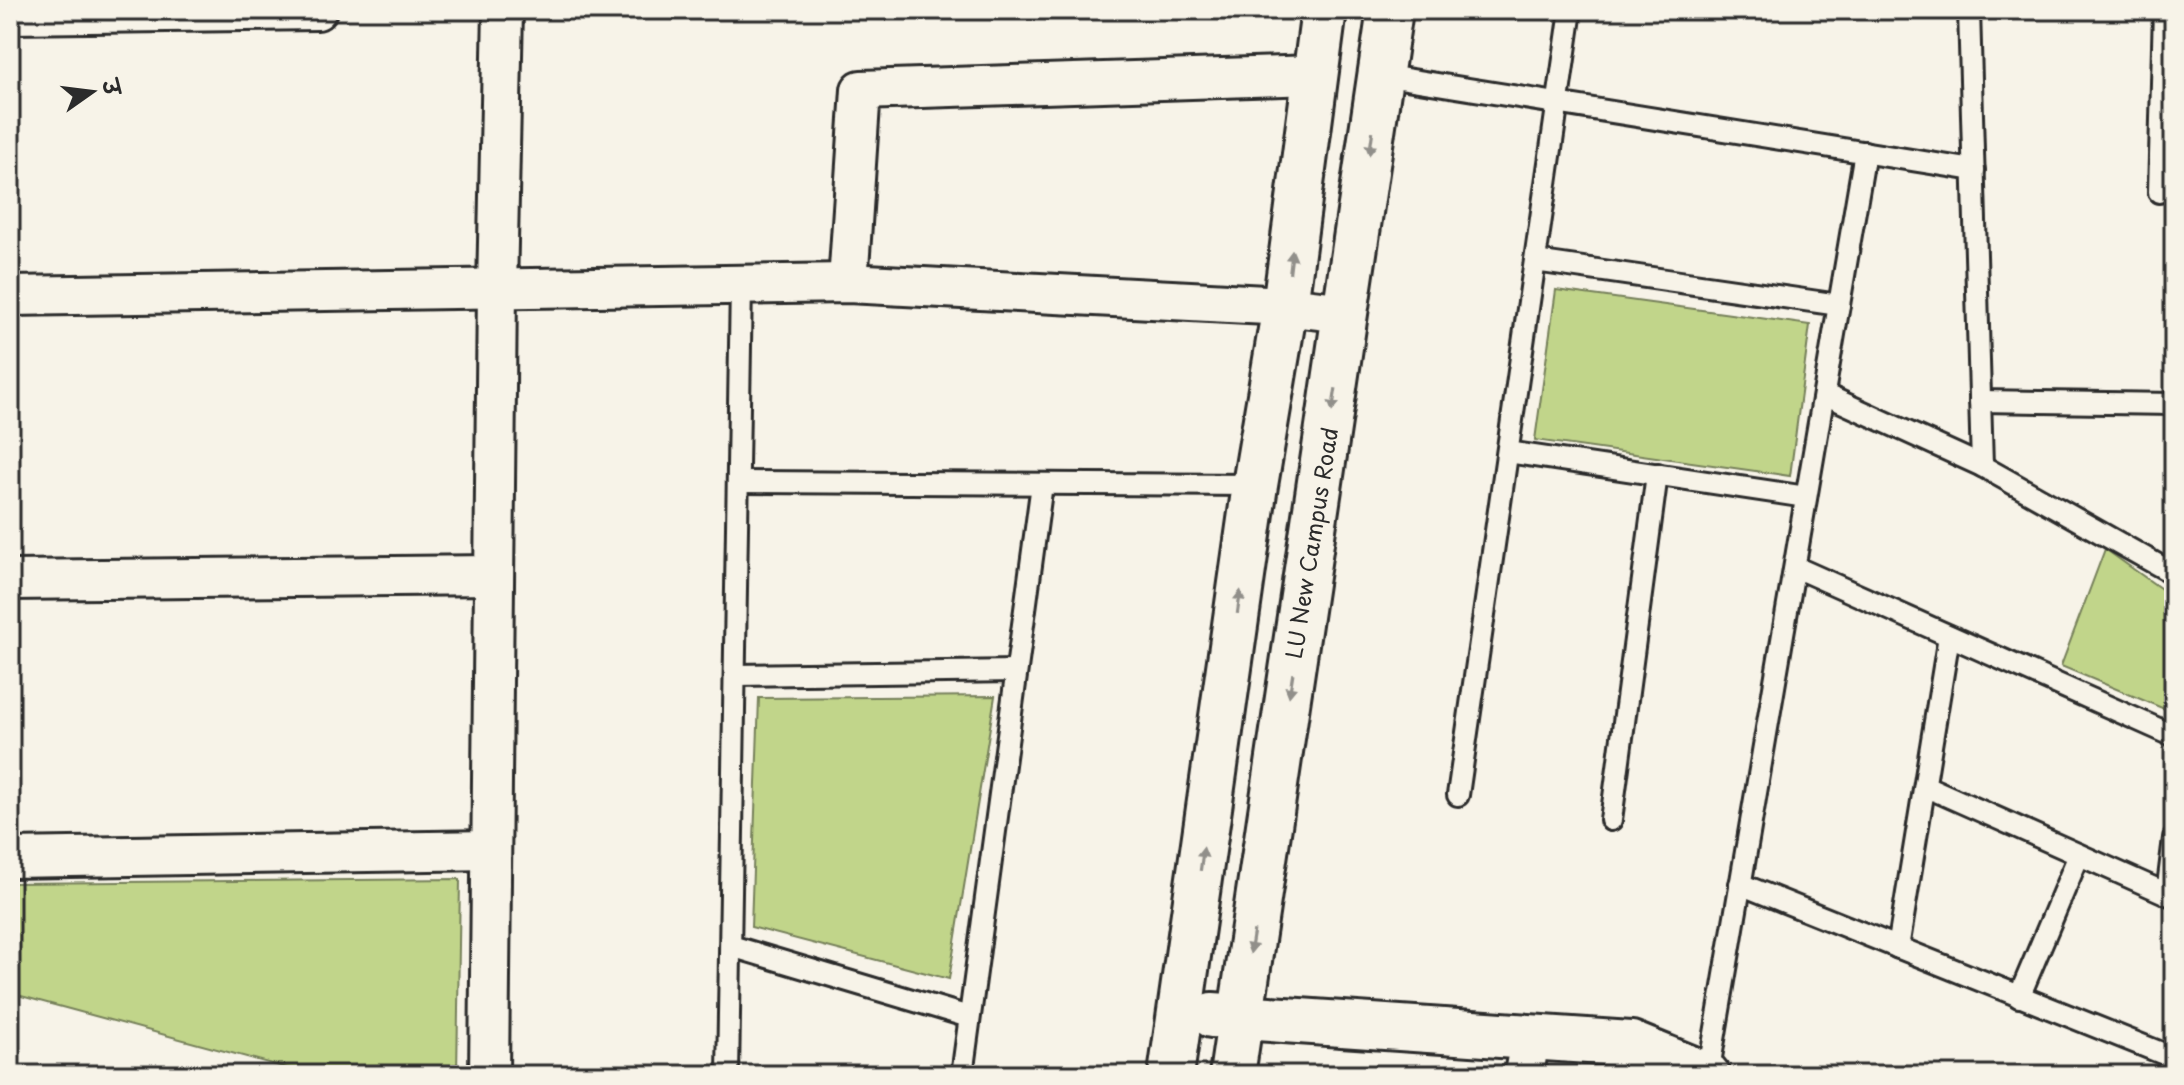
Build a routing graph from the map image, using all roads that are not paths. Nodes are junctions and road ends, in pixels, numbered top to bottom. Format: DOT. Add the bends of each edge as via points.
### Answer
graph roads {
  1 [pos="317,10"];
  2 [pos="503,10"];
  3 [pos="1324,10"];
  4 [pos="1390,10"];
  5 [pos="1571,10"];
  6 [pos="1969,10"];
  7 [pos="2164,10"];
  8 [pos="10,14"];
  9 [pos="1314,75"];
  10 [pos="1381,75"];
  11 [pos="1558,103"];
  12 [pos="1865,152"];
  13 [pos="1974,170"];
  14 [pos="2159,192"];
  15 [pos="1535,261"];
  16 [pos="848,283"];
  17 [pos="741,285"];
  18 [pos="497,289"];
  19 [pos="10,296"];
  20 [pos="1839,305"];
  21 [pos="1285,306"];
  22 [pos="1346,313"];
  23 [pos="1824,394"];
  24 [pos="1980,401"];
  25 [pos="2174,404"];
  26 [pos="1508,452"];
  27 [pos="1982,466"];
  28 [pos="1657,474"];
  29 [pos="738,482"];
  30 [pos="1042,484"];
  31 [pos="1255,485"];
  32 [pos="1806,497"];
  33 [pos="1795,567"];
  34 [pos="2174,574"];
  35 [pos="494,575"];
  36 [pos="10,580"];
  37 [pos="1949,636"];
  38 [pos="1016,671"];
  39 [pos="735,675"];
  40 [pos="2174,736"];
  41 [pos="1925,786"];
  42 [pos="1458,795"];
  43 [pos="1611,820"];
  44 [pos="2174,838"];
  45 [pos="491,850"];
  46 [pos="2079,855"];
  47 [pos="10,858"];
  48 [pos="1740,884"];
  49 [pos="2171,896"];
  50 [pos="731,946"];
  51 [pos="1898,948"];
  52 [pos="2019,997"];
  53 [pos="1180,1013"];
  54 [pos="969,1017"];
  55 [pos="1241,1017"];
  56 [pos="1527,1056"];
  57 [pos="2174,1058"];
  58 [pos="489,1075"];
  59 [pos="728,1075"];
  60 [pos="962,1075"];
  61 [pos="1171,1075"];
  62 [pos="1232,1075"];
  63 [pos="1707,1075"];
  1 -- 8 [label="street"];
  2 -- 18 [label="street"];
  3 -- 9 [label="street"];
  4 -- 10 [label="street, LU New Campus Road"];
  5 -- 11 [label="lane"];
  6 -- 13 [label="lane"];
  7 -- 14 [label="lane"];
  9 -- 16 [label="street" via="861,90"];
  21 -- 9 [label="street, one-way"];
  10 -- 11 [label="lane"];
  10 -- 22 [label="street, LU New Campus Road, one-way"];
  11 -- 12 [label="lane"];
  11 -- 15 [label="lane"];
  12 -- 13 [label="lane"];
  12 -- 20 [label="lane"];
  13 -- 24 [label="lane"];
  15 -- 20 [label="lane"];
  15 -- 26 [label="lane"];
  16 -- 17 [label="street"];
  16 -- 21 [label="street"];
  17 -- 18 [label="street"];
  17 -- 29 [label="lane"];
  18 -- 19 [label="street"];
  18 -- 35 [label="street"];
  20 -- 23 [label="lane"];
  21 -- 22 [label="street"];
  21 -- 31 [label="street"];
  22 -- 55 [label="street, LU New Campus Road, one-way"];
  23 -- 27 [label="lane"];
  23 -- 32 [label="lane"];
  24 -- 25 [label="lane"];
  24 -- 27 [label="lane"];
  26 -- 28 [label="lane"];
  26 -- 42 [label="lane"];
  27 -- 34 [label="lane"];
  28 -- 32 [label="lane"];
  28 -- 43 [label="lane"];
  29 -- 30 [label="lane"];
  29 -- 39 [label="lane"];
  30 -- 31 [label="lane"];
  30 -- 38 [label="lane"];
  53 -- 31 [label="street, one-way"];
  32 -- 33 [label="lane"];
  33 -- 37 [label="lane"];
  33 -- 48 [label="lane"];
  35 -- 36 [label="street"];
  35 -- 45 [label="street"];
  37 -- 40 [label="lane"];
  37 -- 41 [label="lane"];
  38 -- 39 [label="lane"];
  38 -- 54 [label="lane"];
  39 -- 50 [label="lane"];
  41 -- 46 [label="lane"];
  41 -- 51 [label="lane"];
  44 -- 49 [label="lane"];
  45 -- 47 [label="street"];
  45 -- 58 [label="street"];
  46 -- 49 [label="lane"];
  46 -- 52 [label="lane"];
  48 -- 51 [label="lane"];
  48 -- 63 [label="lane"];
  50 -- 54 [label="lane"];
  50 -- 59 [label="lane"];
  51 -- 52 [label="lane"];
  52 -- 57 [label="lane"];
  53 -- 55 [label="street"];
  53 -- 61 [label="street"];
  54 -- 60 [label="lane"];
  55 -- 56 [label="street"];
  55 -- 62 [label="street, LU New Campus Road"];
  56 -- 63 [label="street" via="1631,1044"];
}
